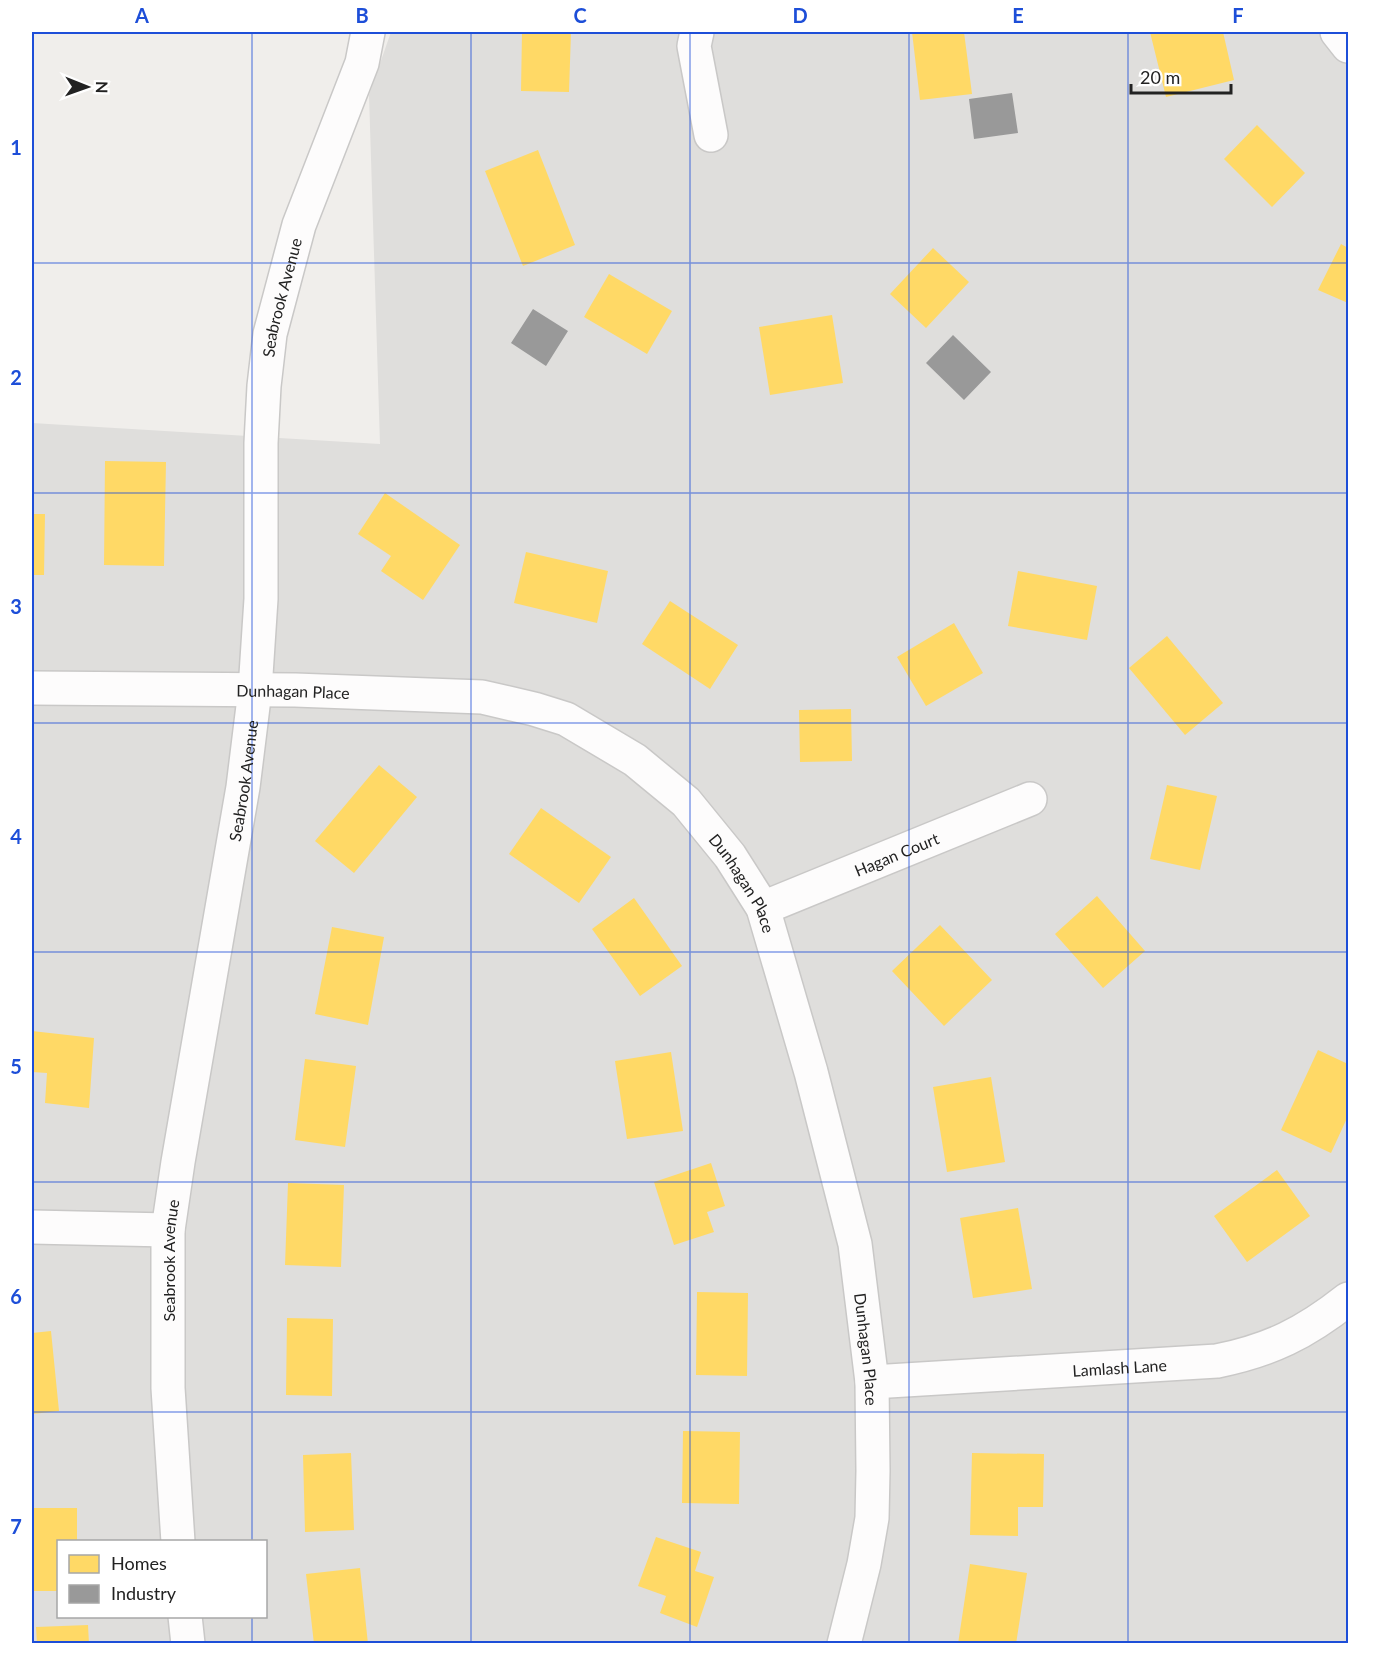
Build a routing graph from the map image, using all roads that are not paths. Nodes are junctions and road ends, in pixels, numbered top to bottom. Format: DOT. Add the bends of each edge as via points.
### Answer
graph roads {
  1 [pos="368,32"];
  2 [pos="697,32"];
  3 [pos="1337,32"];
  4 [pos="1348,46"];
  5 [pos="711,135"];
  6 [pos="32,688"];
  7 [pos="255,690"];
  8 [pos="1030,799"];
  9 [pos="763,909"];
  10 [pos="32,1227"];
  11 [pos="168,1230"];
  12 [pos="1348,1299"];
  13 [pos="872,1382"];
  14 [pos="178,1540"];
  15 [pos="185,1618"];
  16 [pos="188,1644"];
  17 [pos="844,1644"];
  1 -- 7 [label="street, Seabrook Avenue" via="362,63 299,225 270,334 261,444 261,599"];
  2 -- 5 [label="street" via="694,46"];
  3 -- 4 [label="street"];
  6 -- 7 [label="street, Dunhagan Place"];
  7 -- 9 [label="street, Dunhagan Place" via="482,697 566,719 635,760 686,802 730,856"];
  7 -- 11 [label="street, Seabrook Avenue" via="243,787"];
  8 -- 9 [label="street, Hagan Court"];
  9 -- 13 [label="street, Dunhagan Place" via="811,1072 855,1244"];
  10 -- 11 [label="street"];
  11 -- 14 [label="street, Seabrook Avenue" via="168,1388"];
  12 -- 13 [label="street, Lamlash Lane" via="1288,1340 1252,1354 1217,1361"];
  13 -- 17 [label="street, Dunhagan Place" via="872,1518"];
  15 -- 16 [label="street"];
}
